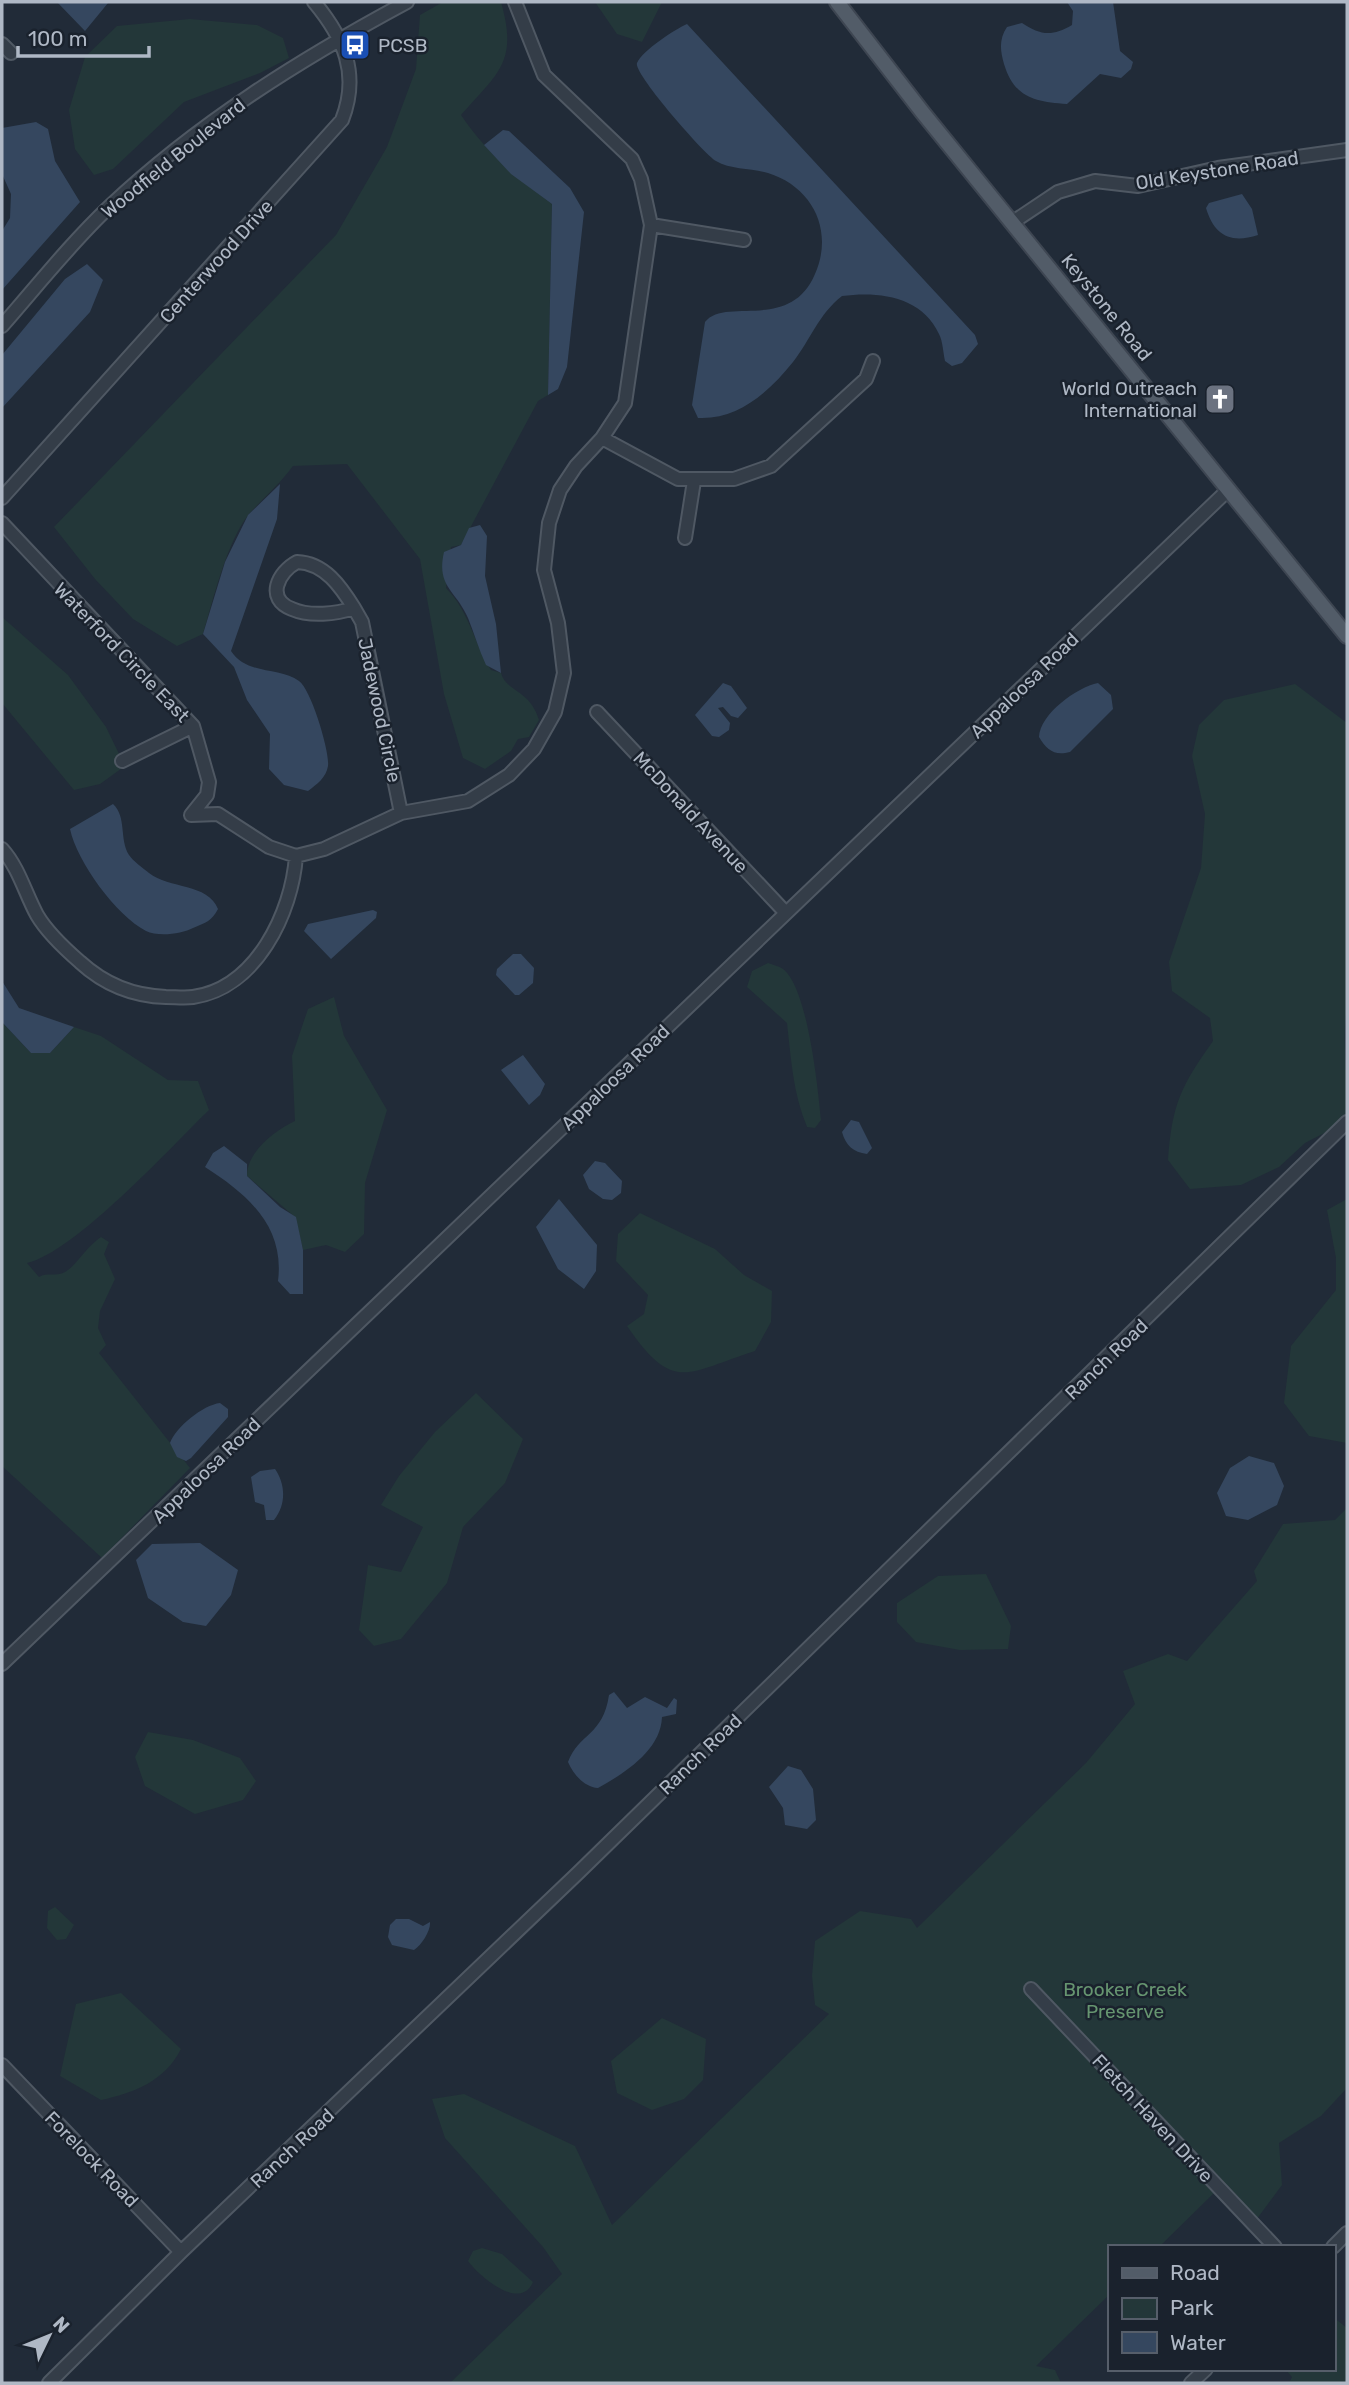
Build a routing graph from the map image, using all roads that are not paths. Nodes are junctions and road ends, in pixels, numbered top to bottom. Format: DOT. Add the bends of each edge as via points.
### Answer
graph roads {
  1 [pos="314,2"];
  2 [pos="407,2"];
  3 [pos="514,2"];
  4 [pos="838,2"];
  5 [pos="339,38"];
  6 [pos="1347,150"];
  7 [pos="1013,222"];
  8 [pos="651,225"];
  9 [pos="744,240"];
  10 [pos="2,326"];
  11 [pos="873,360"];
  12 [pos="602,438"];
  13 [pos="694,481"];
  14 [pos="1228,490"];
  15 [pos="2,498"];
  16 [pos="2,523"];
  17 [pos="685,538"];
  18 [pos="354,608"];
  19 [pos="1347,636"];
  20 [pos="597,712"];
  21 [pos="193,726"];
  22 [pos="122,761"];
  23 [pos="401,813"];
  24 [pos="2,849"];
  25 [pos="296,856"];
  26 [pos="785,912"];
  27 [pos="1347,1122"];
  28 [pos="2,1664"];
  29 [pos="1031,1989"];
  30 [pos="2,2065"];
  31 [pos="1273,2245"];
  32 [pos="181,2252"];
  33 [pos="1204,2371"];
  34 [pos="49,2383"];
  35 [pos="1191,2383"];
  1 -- 5 [label="street, Centerwood Drive"];
  2 -- 5 [label="street, Woodfield Boulevard"];
  3 -- 8 [label="street" via="544,75 632,159"];
  4 -- 7 [label="main road, Keystone Road"];
  5 -- 10 [label="street, Woodfield Boulevard" via="221,113 108,207"];
  5 -- 15 [label="street, Centerwood Drive" via="352,75 342,120"];
  6 -- 7 [label="street, Old Keystone Road" via="1217,167 1138,186 1095,181 1058,192"];
  7 -- 14 [label="main road, Keystone Road"];
  8 -- 9 [label="street"];
  8 -- 12 [label="street" via="625,403"];
  11 -- 13 [label="street" via="866,379 771,466 734,480"];
  12 -- 13 [label="street" via="678,480"];
  12 -- 23 [label="street" via="560,490 549,523 544,570 565,673 555,712 534,749 499,781 468,801"];
  13 -- 17 [label="street"];
  14 -- 19 [label="main road, Keystone Road"];
  14 -- 26 [label="street, Appaloosa Road"];
  16 -- 21 [label="street, Waterford Circle East"];
  18 -- 18 [label="street, Jadewood Circle" via="335,581 308,562 289,566 277,581 281,597 292,609 320,613"];
  18 -- 23 [label="street, Jadewood Circle" via="362,622"];
  20 -- 26 [label="street, McDonald Avenue"];
  21 -- 22 [label="street"];
  21 -- 25 [label="street, Waterford Circle East" via="209,782 207,795 191,815 218,814 261,842"];
  23 -- 25 [label="street" via="324,849"];
  24 -- 25 [label="street" via="12,860 38,916 56,938 82,964 120,989 142,997 194,997 242,974 271,939"];
  26 -- 28 [label="street, Appaloosa Road"];
  27 -- 32 [label="street, Ranch Road" via="578,1874"];
  29 -- 31 [label="street, Fletch Haven Drive"];
  30 -- 32 [label="street, Forelock Road"];
  32 -- 34 [label="street, Ranch Road"];
  33 -- 35 [label="street"];
}
